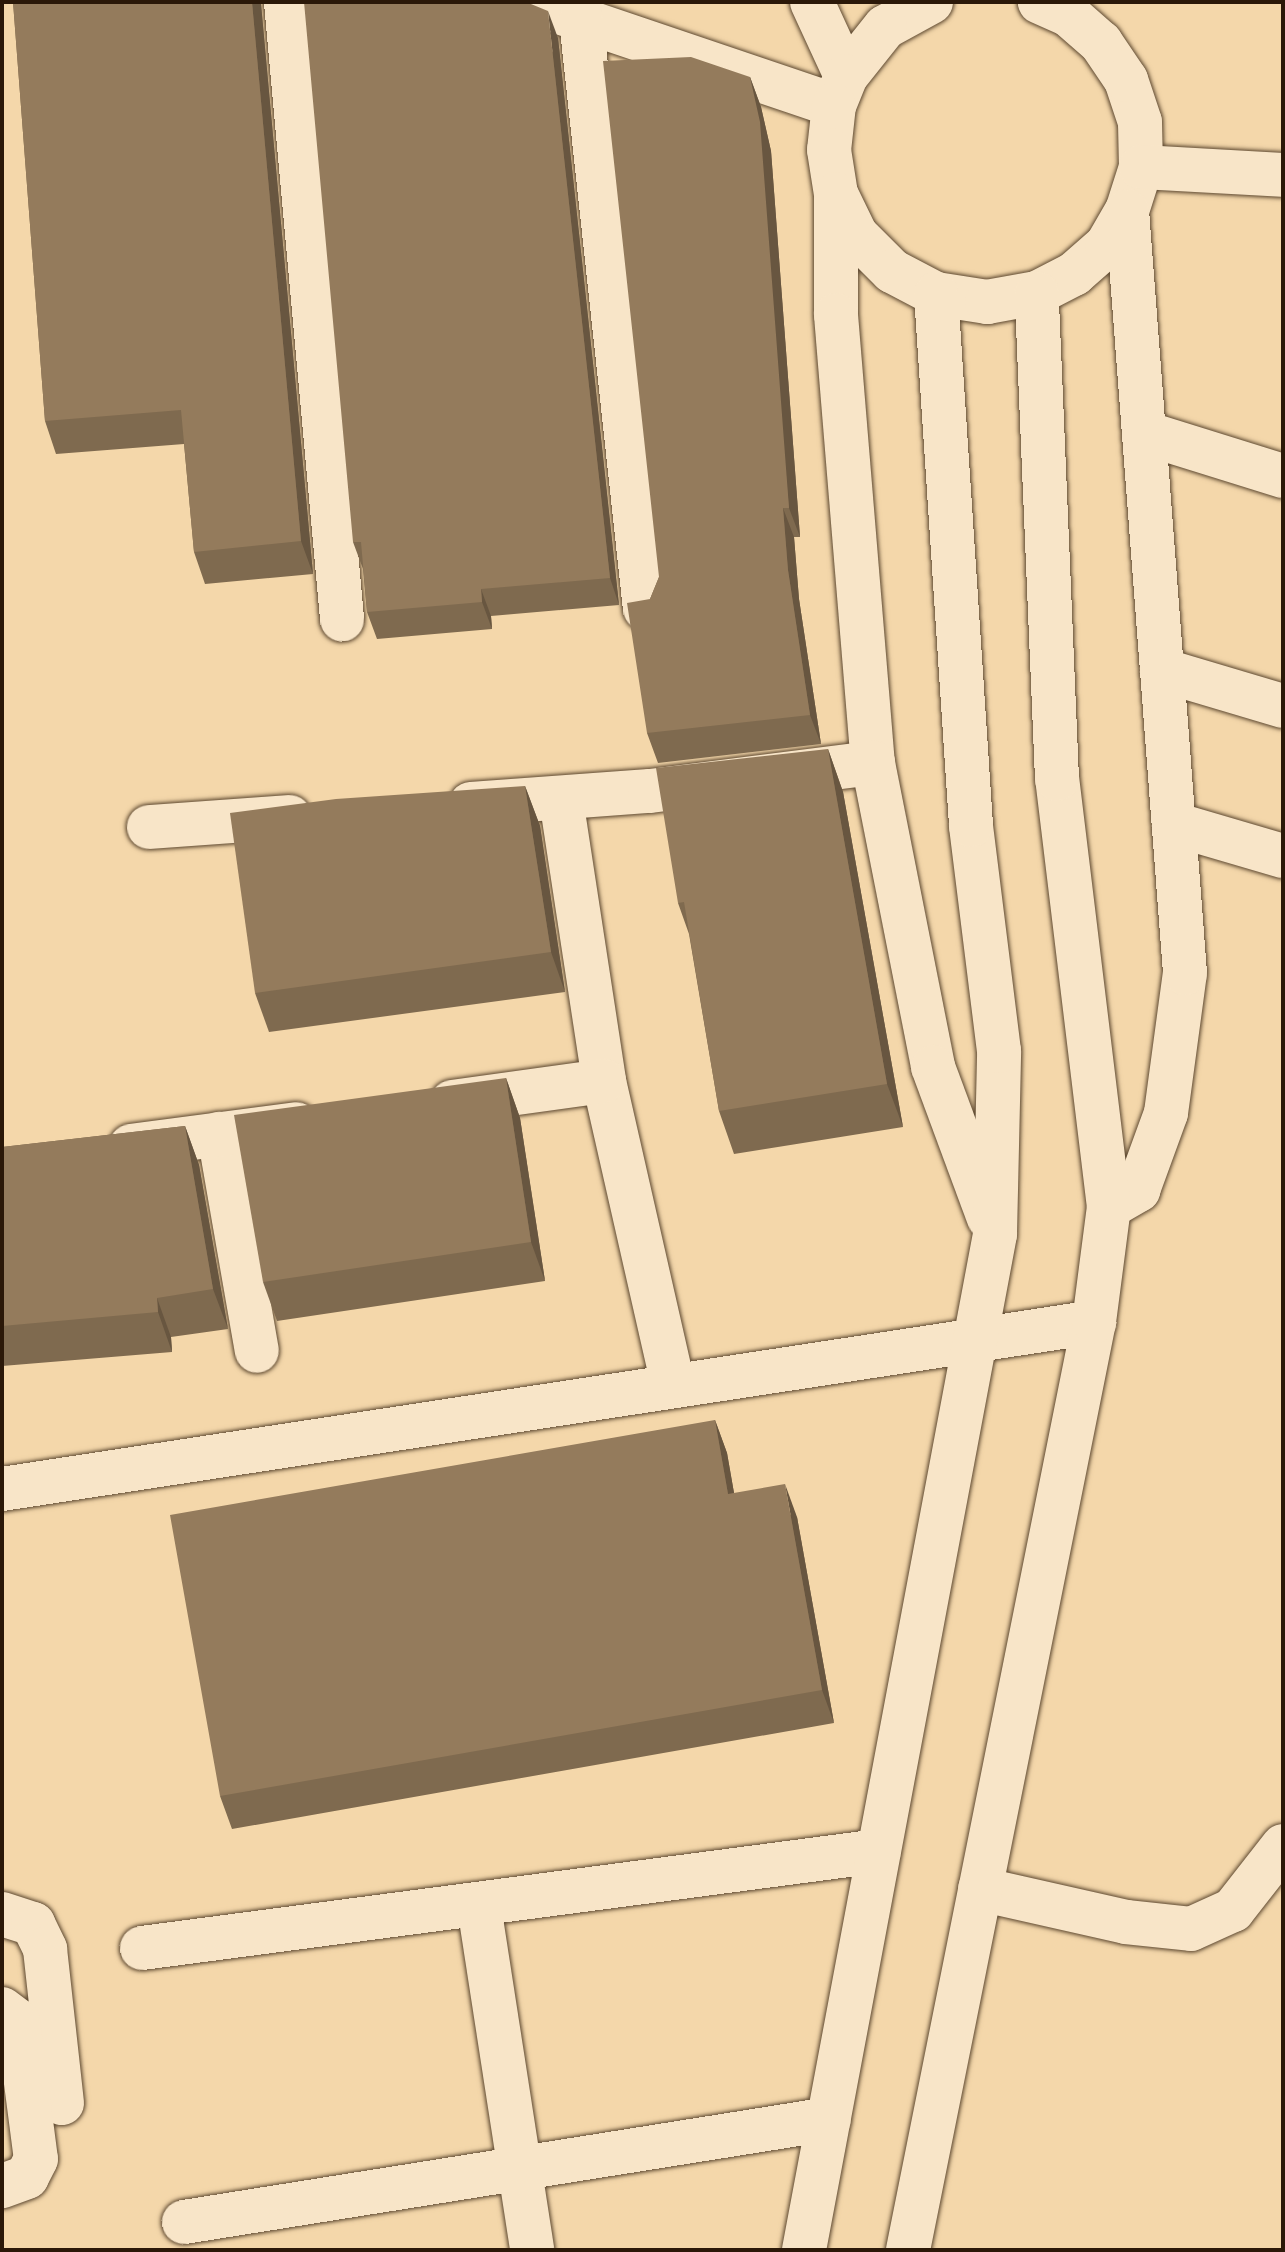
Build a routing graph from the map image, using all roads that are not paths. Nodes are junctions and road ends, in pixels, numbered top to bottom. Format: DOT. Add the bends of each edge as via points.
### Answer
graph roads {
  1 [pos="286,2"];
  2 [pos="529,2"];
  3 [pos="812,2"];
  4 [pos="1040,2"];
  5 [pos="917,4"];
  6 [pos="581,20"];
  7 [pos="840,90"];
  8 [pos="1141,167"];
  9 [pos="1283,175"];
  10 [pos="836,194"];
  11 [pos="1127,211"];
  12 [pos="1037,293"];
  13 [pos="936,294"];
  14 [pos="1145,433"];
  15 [pos="1283,476"];
  16 [pos="645,609"];
  17 [pos="342,619"];
  18 [pos="1162,670"];
  19 [pos="1283,706"];
  20 [pos="873,763"];
  21 [pos="561,799"];
  22 [pos="425,807"];
  23 [pos="333,813"];
  24 [pos="1174,824"];
  25 [pos="149,827"];
  26 [pos="1283,856"];
  27 [pos="604,1081"];
  28 [pos="404,1109"];
  29 [pos="342,1117"];
  30 [pos="219,1134"];
  31 [pos="95,1151"];
  32 [pos="1109,1207"];
  33 [pos="995,1234"];
  34 [pos="1094,1322"];
  35 [pos="976,1338"];
  36 [pos="257,1351"];
  37 [pos="673,1384"];
  38 [pos="2,1489"];
  39 [pos="1283,1846"];
  40 [pos="879,1851"];
  41 [pos="980,1889"];
  42 [pos="479,1906"];
  43 [pos="2,1914"];
  44 [pos="142,1948"];
  45 [pos="2,2009"];
  46 [pos="62,2103"];
  47 [pos="829,2119"];
  48 [pos="521,2166"];
  49 [pos="2,2186"];
  50 [pos="184,2222"];
  51 [pos="532,2250"];
  52 [pos="804,2250"];
  53 [pos="908,2250"];
  1 -- 17 [label="street"];
  2 -- 6 [label="street"];
  3 -- 7 [label="street"];
  4 -- 8 [label="street" via="1069,15 1101,43 1126,80 1140,122"];
  5 -- 7 [label="street" via="863,49"];
  6 -- 7 [label="street"];
  6 -- 16 [label="street"];
  7 -- 10 [label="street" via="829,150"];
  8 -- 9 [label="street"];
  8 -- 11 [label="street"];
  10 -- 13 [label="street" via="865,244 892,271"];
  10 -- 20 [label="street" via="836,315"];
  11 -- 12 [label="street" via="1107,245 1074,274"];
  11 -- 14 [label="street"];
  12 -- 13 [label="street" via="987,302"];
  12 -- 32 [label="street" via="1057,779"];
  13 -- 33 [label="street" via="971,825 999,1051"];
  14 -- 15 [label="street"];
  14 -- 18 [label="street"];
  18 -- 19 [label="street"];
  18 -- 24 [label="street"];
  20 -- 21 [label="street"];
  20 -- 33 [label="street" via="933,1067"];
  21 -- 22 [label="street"];
  21 -- 27 [label="street"];
  23 -- 25 [label="street"];
  24 -- 26 [label="street"];
  24 -- 32 [label="street" via="1185,973 1166,1113 1138,1190"];
  27 -- 28 [label="street"];
  27 -- 37 [label="street"];
  29 -- 30 [label="street"];
  30 -- 31 [label="street"];
  30 -- 36 [label="street"];
  32 -- 34 [label="street"];
  33 -- 35 [label="street"];
  34 -- 35 [label="street"];
  34 -- 41 [label="street"];
  35 -- 37 [label="street"];
  35 -- 40 [label="street"];
  37 -- 38 [label="street"];
  39 -- 41 [label="street" via="1233,1910 1191,1929 1126,1922"];
  40 -- 42 [label="street"];
  40 -- 47 [label="street"];
  41 -- 53 [label="street"];
  42 -- 44 [label="street"];
  42 -- 48 [label="street"];
  43 -- 46 [label="street" via="33,1924 45,1949"];
  45 -- 49 [label="street" via="18,2021 36,2159 27,2177"];
  47 -- 48 [label="street"];
  47 -- 52 [label="street"];
  48 -- 50 [label="street"];
  48 -- 51 [label="street"];
}
